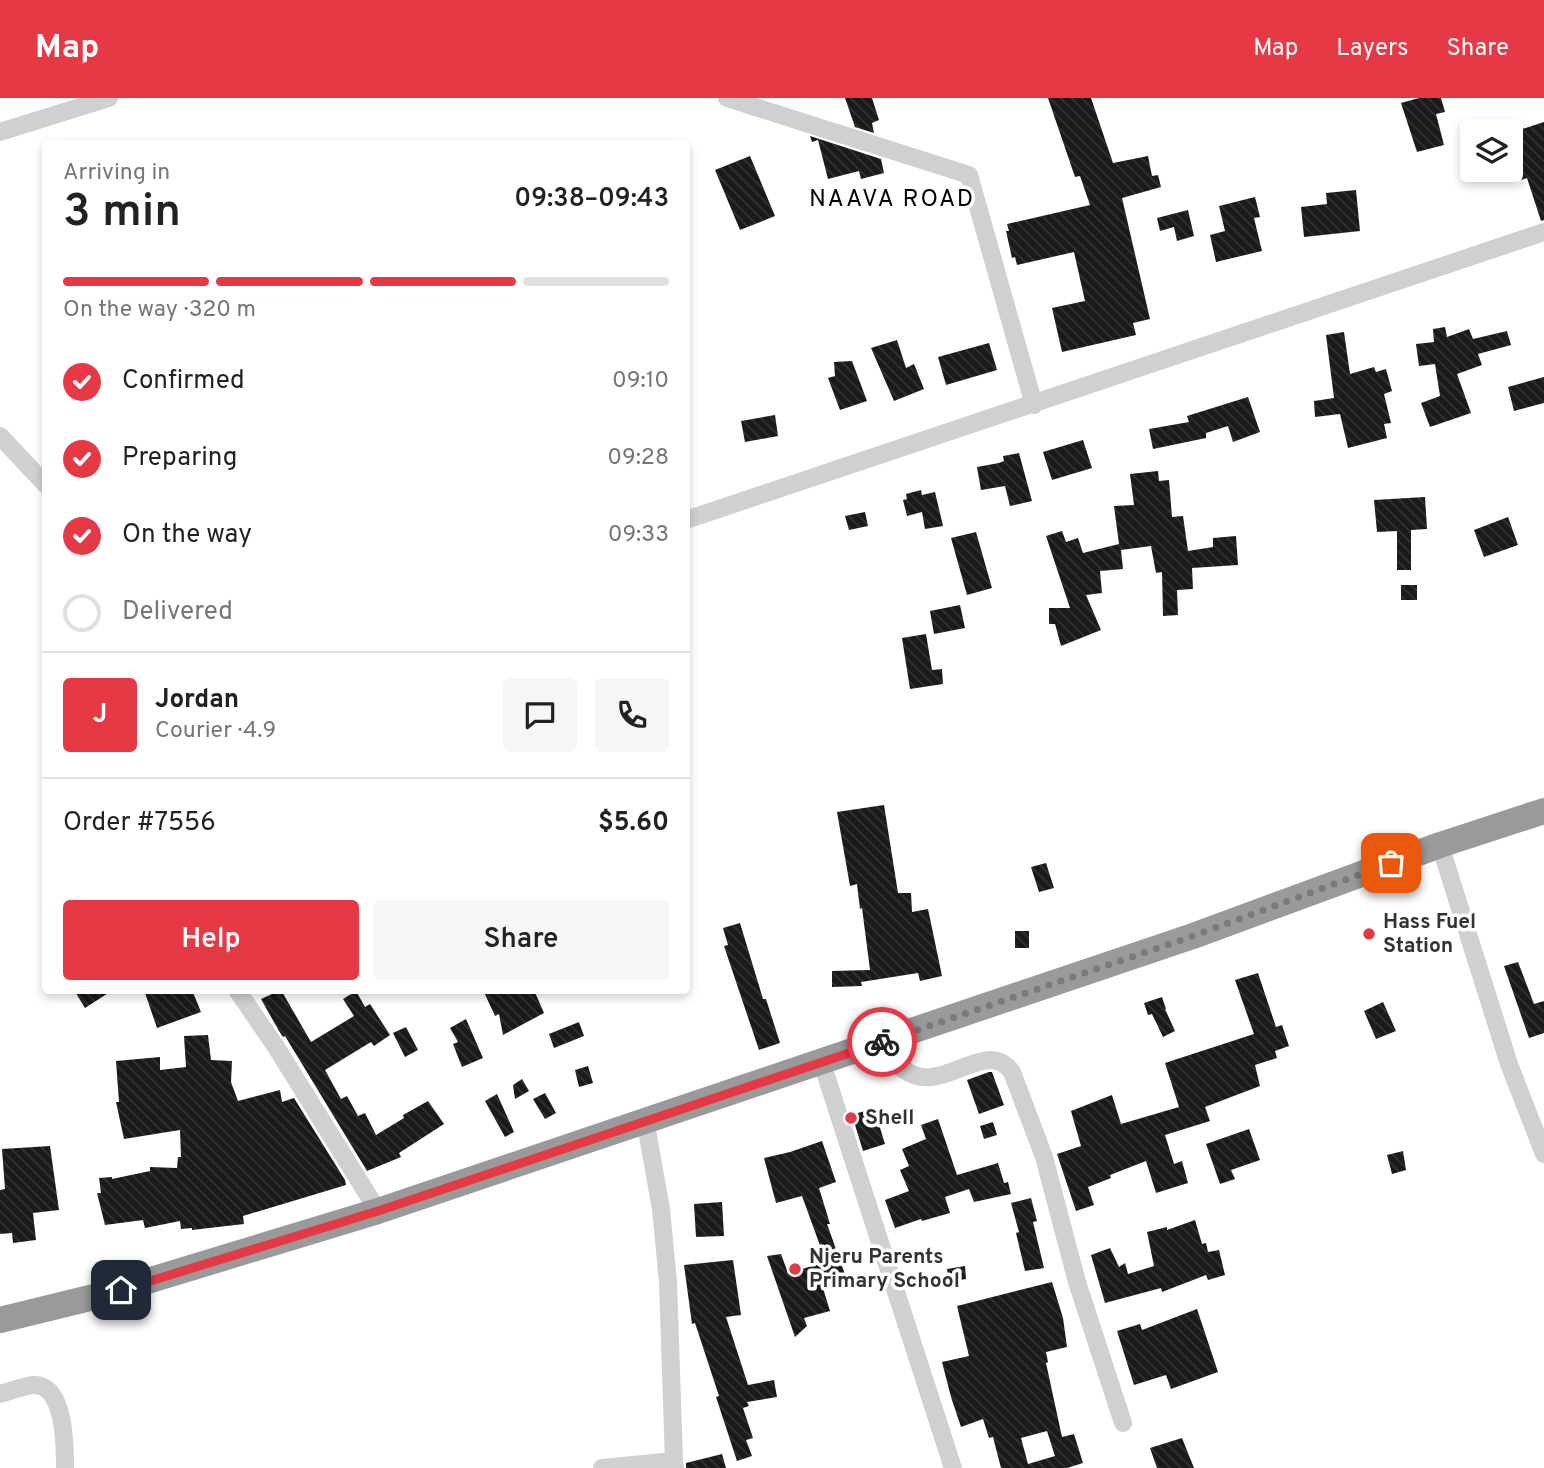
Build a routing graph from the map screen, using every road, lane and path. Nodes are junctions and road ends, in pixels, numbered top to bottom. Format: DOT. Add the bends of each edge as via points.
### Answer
graph roads {
  1 [pos="109,98"];
  2 [pos="727,98"];
  3 [pos="0,132"];
  4 [pos="1544,232"];
  5 [pos="1034,405"];
  6 [pos="0,436"];
  7 [pos="42,481"];
  8 [pos="690,519"];
  9 [pos="1544,811"];
  10 [pos="1440,845"];
  11 [pos="240,994"];
  12 [pos="897,1037"];
  13 [pos="821,1060"];
  14 [pos="645,1119"];
  15 [pos="1544,1154"];
  16 [pos="378,1211"];
  17 [pos="0,1320"];
  18 [pos="0,1394"];
  19 [pos="1123,1423"];
  20 [pos="675,1465"];
  21 [pos="65,1468"];
  22 [pos="602,1468"];
  23 [pos="953,1468"];
  1 -- 3 [label="street"];
  2 -- 5 [label="street" via="969,175"];
  4 -- 5 [label="street"];
  5 -- 8 [label="street"];
  6 -- 7 [label="street"];
  9 -- 10 [label="highway"];
  10 -- 12 [label="highway"];
  10 -- 15 [label="street" via="1509,1064"];
  11 -- 16 [label="street"];
  12 -- 13 [label="highway"];
  12 -- 19 [label="street" via="903,1069 912,1076 933,1078 994,1059 1005,1062 1012,1072 1044,1157 1077,1282"];
  13 -- 14 [label="highway"];
  13 -- 23 [label="street"];
  14 -- 16 [label="highway"];
  14 -- 20 [label="street" via="668,1282"];
  16 -- 17 [label="highway" via="98,1296"];
  18 -- 21 [label="street" via="33,1385 46,1387 54,1395"];
  20 -- 22 [label="street"];
}
